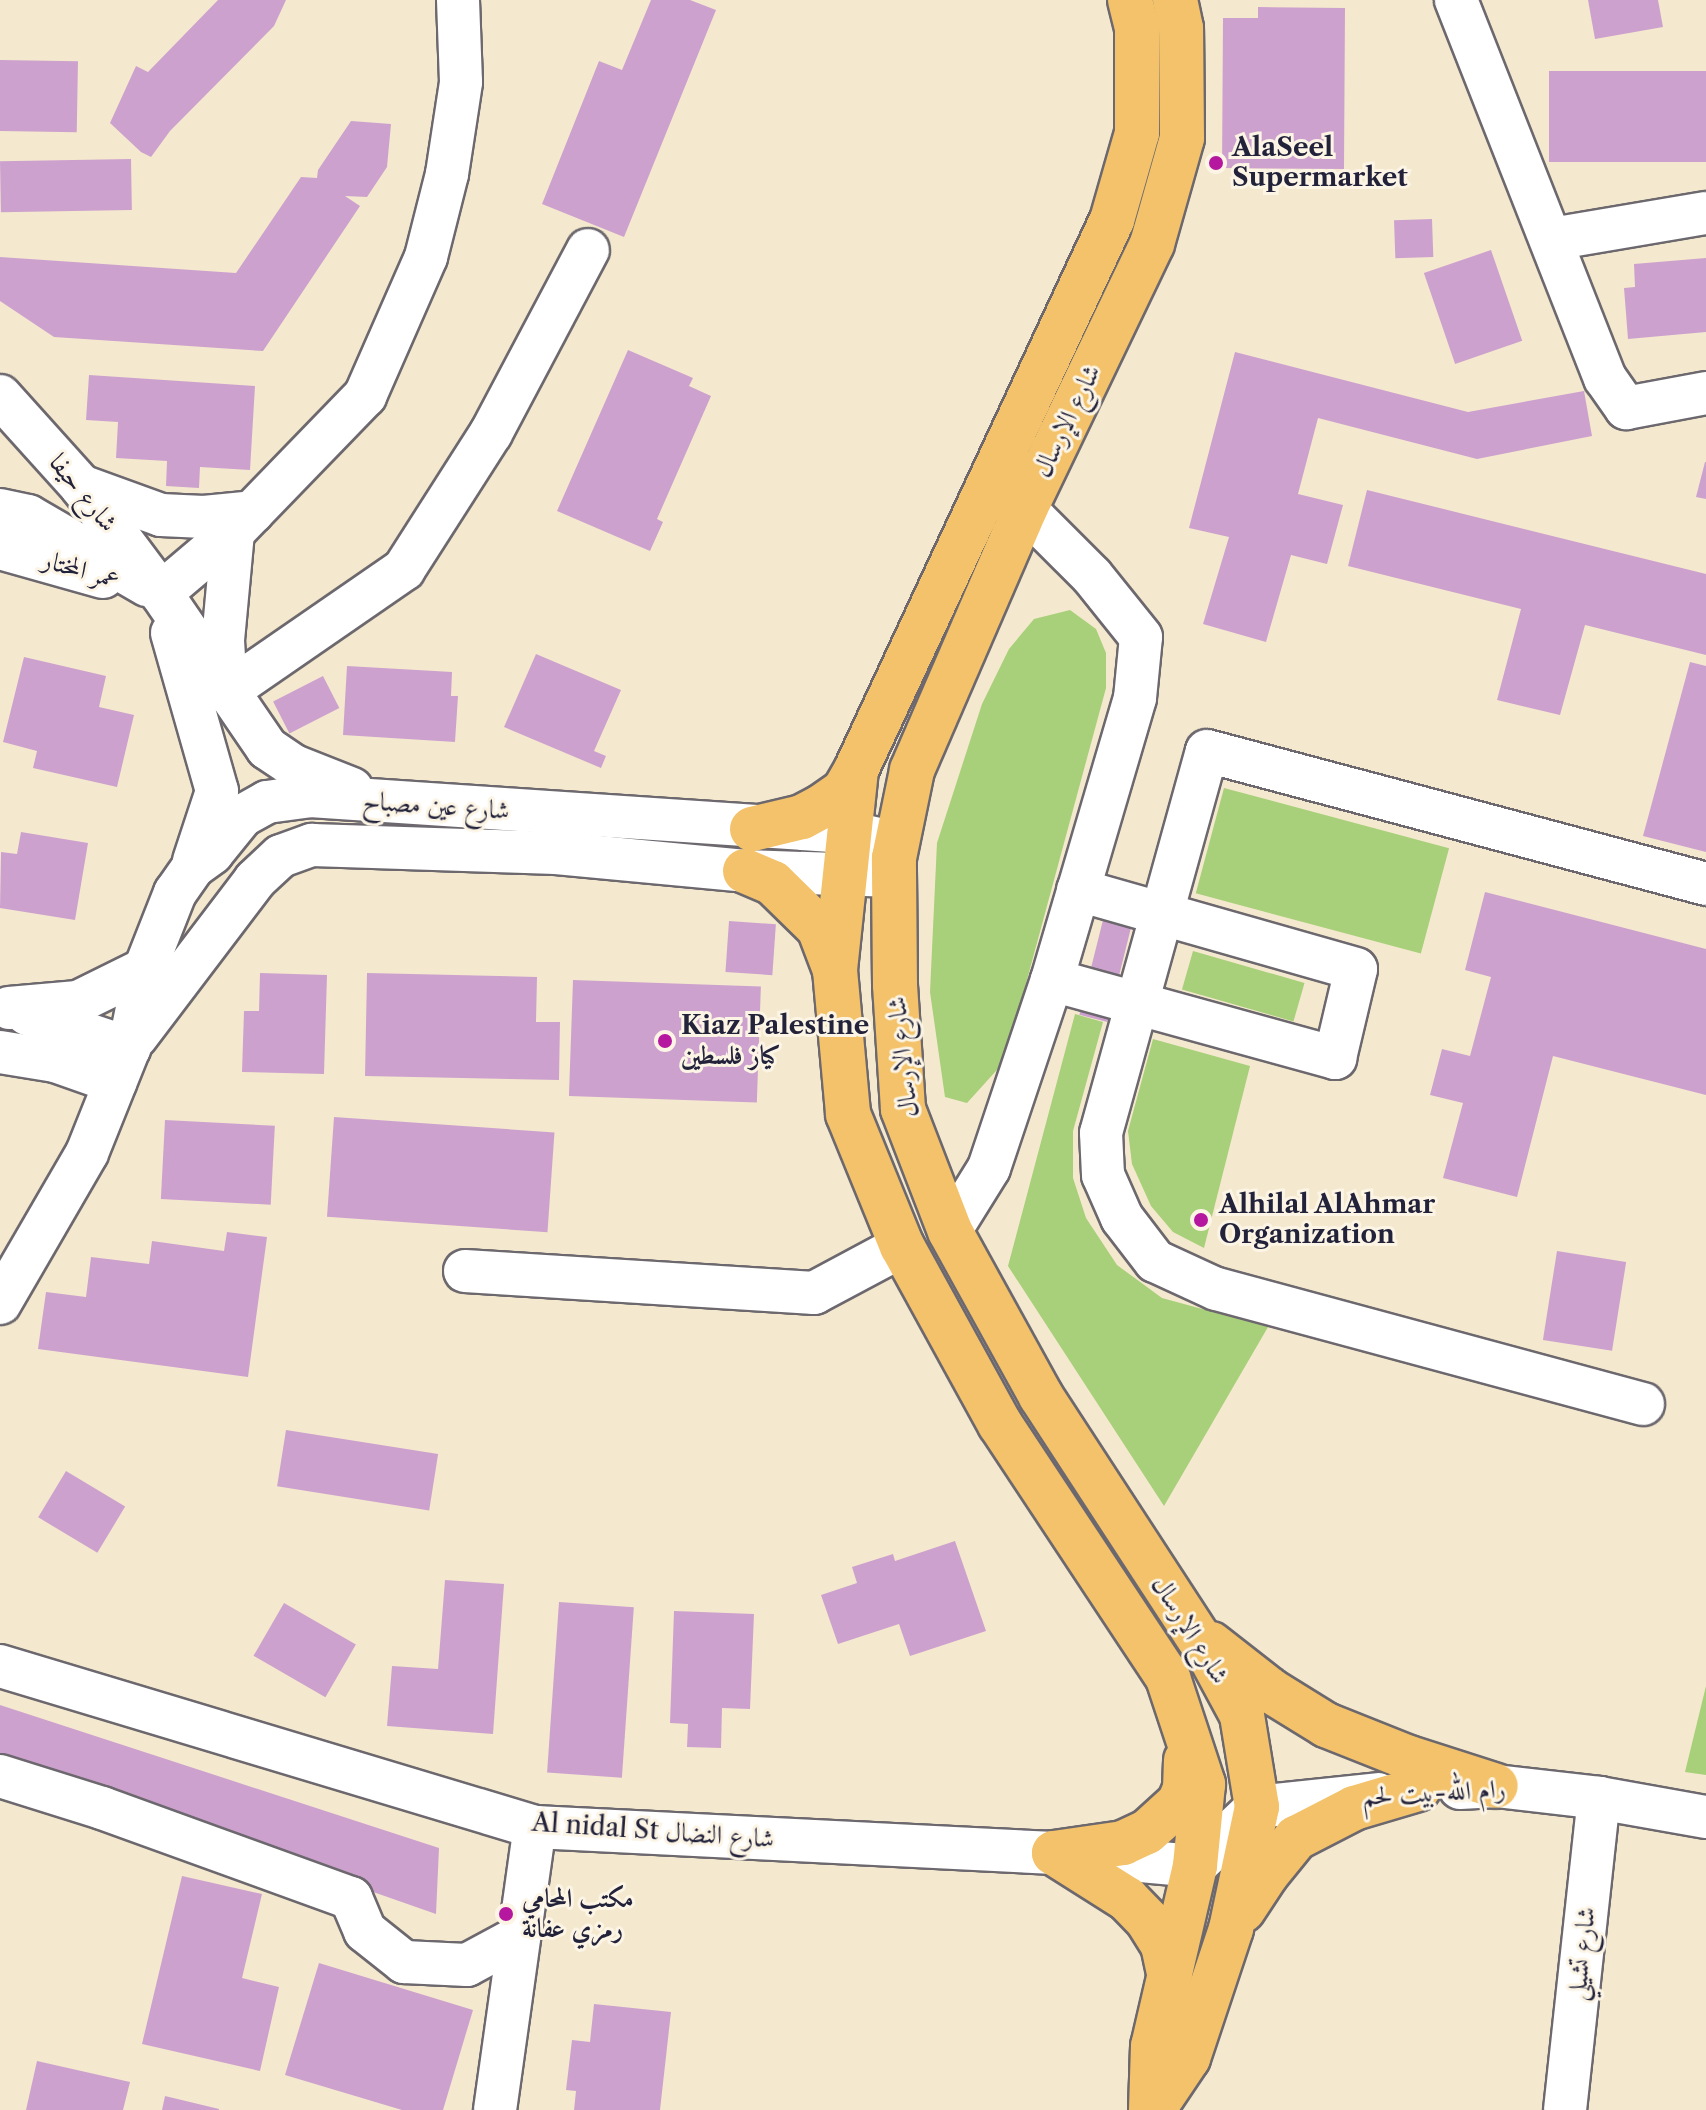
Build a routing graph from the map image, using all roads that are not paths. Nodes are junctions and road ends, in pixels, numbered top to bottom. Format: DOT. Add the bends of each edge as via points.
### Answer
graph roads {
  1 [pos="458,0"];
  2 [pos="1130,0"];
  3 [pos="1175,0"];
  4 [pos="1456,0"];
  5 [pos="1706,213"];
  6 [pos="1552,239"];
  7 [pos="588,250"];
  8 [pos="1706,393"];
  9 [pos="0,396"];
  10 [pos="48,450"];
  11 [pos="81,486"];
  12 [pos="1025,509"];
  13 [pos="14,513"];
  14 [pos="243,522"];
  15 [pos="0,548"];
  16 [pos="161,593"];
  17 [pos="226,692"];
  18 [pos="856,770"];
  19 [pos="383,802"];
  20 [pos="230,804"];
  21 [pos="847,832"];
  22 [pos="312,845"];
  23 [pos="748,850"];
  24 [pos="895,860"];
  25 [pos="844,875"];
  26 [pos="1706,884"];
  27 [pos="1078,890"];
  28 [pos="1161,916"];
  29 [pos="145,969"];
  30 [pos="835,970"];
  31 [pos="1052,980"];
  32 [pos="1137,1003"];
  33 [pos="4,1007"];
  34 [pos="0,1052"];
  35 [pos="122,1065"];
  36 [pos="950,1231"];
  37 [pos="902,1246"];
  38 [pos="465,1271"];
  39 [pos="0,1303"];
  40 [pos="1643,1404"];
  41 [pos="1193,1630"];
  42 [pos="0,1666"];
  43 [pos="1187,1730"];
  44 [pos="0,1776"];
  45 [pos="1496,1786"];
  46 [pos="1418,1789"];
  47 [pos="1599,1798"];
  48 [pos="1257,1807"];
  49 [pos="1706,1817"];
  50 [pos="535,1827"];
  51 [pos="1054,1853"];
  52 [pos="1195,1866"];
  53 [pos="1231,1929"];
  54 [pos="519,1937"];
  55 [pos="1170,1977"];
  56 [pos="495,2110"];
  57 [pos="1152,2110"];
  58 [pos="1565,2110"];
  1 -- 14 [label="street" via="461,82 447,174 426,257 365,396"];
  2 -- 18 [label="main road, شارع الإرسال" via="1137,29 1137,133 1112,220"];
  3 -- 12 [label="main road, شارع الإرسال" via="1181,28 1182,138 1169,189 1152,244"];
  4 -- 6 [label="street"];
  5 -- 6 [label="street"];
  6 -- 8 [label="street" via="1605,378 1626,408"];
  7 -- 17 [label="street" via="491,433 404,569"];
  9 -- 10 [label="street, شارع حيفا"];
  10 -- 11 [label="street, شارع حيفا"];
  10 -- 13 [label="street" via="56,490"];
  11 -- 14 [label="street" via="161,515"];
  11 -- 16 [label="street, شارع حيفا"];
  12 -- 24 [label="main road, شارع الإرسال" via="912,770"];
  12 -- 27 [label="street" via="1092,576 1141,637 1135,698"];
  13 -- 16 [label="street"];
  14 -- 16 [label="street"];
  14 -- 17 [label="street" via="223,640"];
  15 -- 16 [label="street, عمر المختار"];
  16 -- 17 [label="street, شارع حيفا"];
  16 -- 20 [label="street"];
  17 -- 19 [label="street, شارع حيفا" via="267,748 294,766"];
  18 -- 21 [label="main road, شارع الإرسال"];
  18 -- 23 [label="main road" via="844,791"];
  19 -- 20 [label="street, شارع عين مصباح" via="310,796"];
  19 -- 23 [label="street, شارع عين مصباح"];
  20 -- 22 [label="street" via="273,833"];
  20 -- 29 [label="street, شارع عين مصباح" via="212,853 193,867 175,893"];
  21 -- 23 [label="street, شارع عين مصباح"];
  21 -- 24 [label="street, شارع عين مصباح"];
  21 -- 25 [label="main road, شارع الإرسال"];
  22 -- 23 [label="street, شارع عين مصباح" via="556,853"];
  22 -- 35 [label="street, شارع عين مصباح" via="281,856 255,880"];
  23 -- 25 [label="street, شارع عين مصباح"];
  23 -- 30 [label="main road" via="819,928"];
  24 -- 25 [label="street, شارع عين مصباح"];
  24 -- 36 [label="main road, شارع الإرسال" via="895,985 903,1109"];
  25 -- 30 [label="main road, شارع الإرسال"];
  26 -- 28 [label="street" via="1207,751"];
  27 -- 28 [label="street"];
  27 -- 31 [label="street"];
  28 -- 32 [label="street"];
  28 -- 32 [label="street" via="1356,969 1335,1058"];
  29 -- 33 [label="street" via="78,1002"];
  29 -- 35 [label="street, شارع عين مصباح"];
  30 -- 37 [label="main road, شارع الإرسال" via="848,1114"];
  31 -- 32 [label="street"];
  31 -- 36 [label="street" via="989,1168"];
  32 -- 40 [label="street" via="1101,1133 1103,1175 1122,1218 1155,1261 1216,1289"];
  33 -- 35 [label="street"];
  34 -- 35 [label="street"];
  35 -- 39 [label="street, شارع عين مصباح" via="87,1153"];
  36 -- 41 [label="main road, شارع الإرسال" via="1041,1396"];
  37 -- 38 [label="street" via="814,1293"];
  37 -- 43 [label="main road, شارع الإرسال" via="1000,1424 1168,1678"];
  41 -- 45 [label="main road" via="1271,1691 1326,1725"];
  41 -- 48 [label="main road, شارع الإرسال" via="1242,1715"];
  42 -- 50 [label="street, Al nidal St شارع النضال"];
  43 -- 51 [label="main road" via="1185,1789 1160,1822 1129,1841"];
  43 -- 52 [label="main road, شارع الإرسال" via="1203,1784"];
  44 -- 54 [label="street" via="351,1898 365,1931 404,1962 467,1965"];
  45 -- 46 [label="street, رام الله-بيت لحم"];
  45 -- 47 [label="street, رام الله-بيت لحم"];
  46 -- 48 [label="street, رام الله-بيت لحم"];
  46 -- 53 [label="main road" via="1354,1808 1296,1838"];
  47 -- 49 [label="street, رام الله-بيت لحم"];
  47 -- 58 [label="street, شارع تشيلي"];
  48 -- 52 [label="street"];
  48 -- 53 [label="main road, شارع الإرسال"];
  50 -- 51 [label="street, Al nidal St شارع النضال"];
  50 -- 54 [label="street"];
  51 -- 52 [label="street, Al nidal St شارع النضال"];
  51 -- 55 [label="main road" via="1127,1899 1148,1921 1163,1945"];
  52 -- 55 [label="main road, شارع الإرسال"];
  53 -- 57 [label="main road, شارع الإرسال" via="1188,2058"];
  54 -- 56 [label="street"];
  55 -- 57 [label="main road, شارع الإرسال" via="1153,2046"];
}
